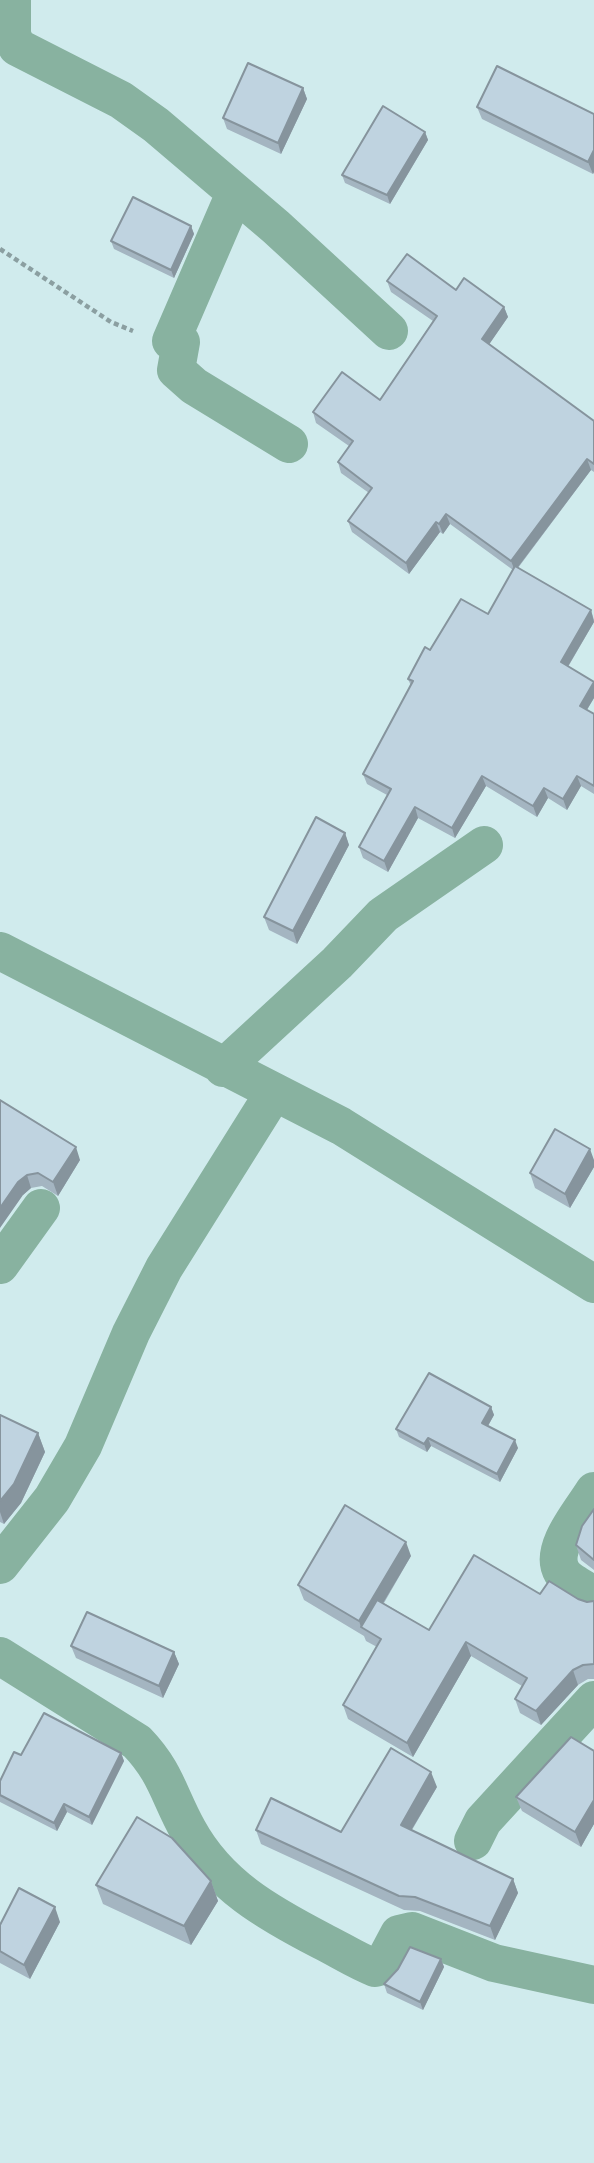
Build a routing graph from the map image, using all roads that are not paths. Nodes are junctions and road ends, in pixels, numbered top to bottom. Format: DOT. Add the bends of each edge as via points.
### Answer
graph roads {
  1 [pos="12,0"];
  2 [pos="235,193"];
  3 [pos="389,331"];
  4 [pos="289,444"];
  5 [pos="484,845"];
  6 [pos="0,951"];
  7 [pos="223,1068"];
  8 [pos="273,1094"];
  9 [pos="41,1208"];
  10 [pos="0,1265"];
  11 [pos="594,1284"];
  12 [pos="594,1491"];
  13 [pos="0,1566"];
  14 [pos="594,1595"];
  15 [pos="0,1656"];
  16 [pos="594,1700"];
  17 [pos="473,1841"];
  18 [pos="594,1985"];
  1 -- 2 [label="street" via="12,35 18,47 121,100"];
  2 -- 3 [label="street"];
  2 -- 4 [label="street" via="171,341 181,342 176,370 194,386"];
  5 -- 7 [label="street" via="383,915"];
  6 -- 7 [label="street"];
  7 -- 8 [label="street"];
  8 -- 11 [label="street" via="341,1126"];
  8 -- 13 [label="street" via="164,1268 83,1446 52,1499"];
  9 -- 10 [label="street"];
  12 -- 14 [label="street" via="561,1546 558,1560 563,1574"];
  15 -- 18 [label="street" via="137,1742 156,1761 187,1829 206,1858 229,1885 270,1914 376,1968 382,1966 399,1934 412,1931 494,1963"];
  16 -- 17 [label="street" via="483,1821"];
}
